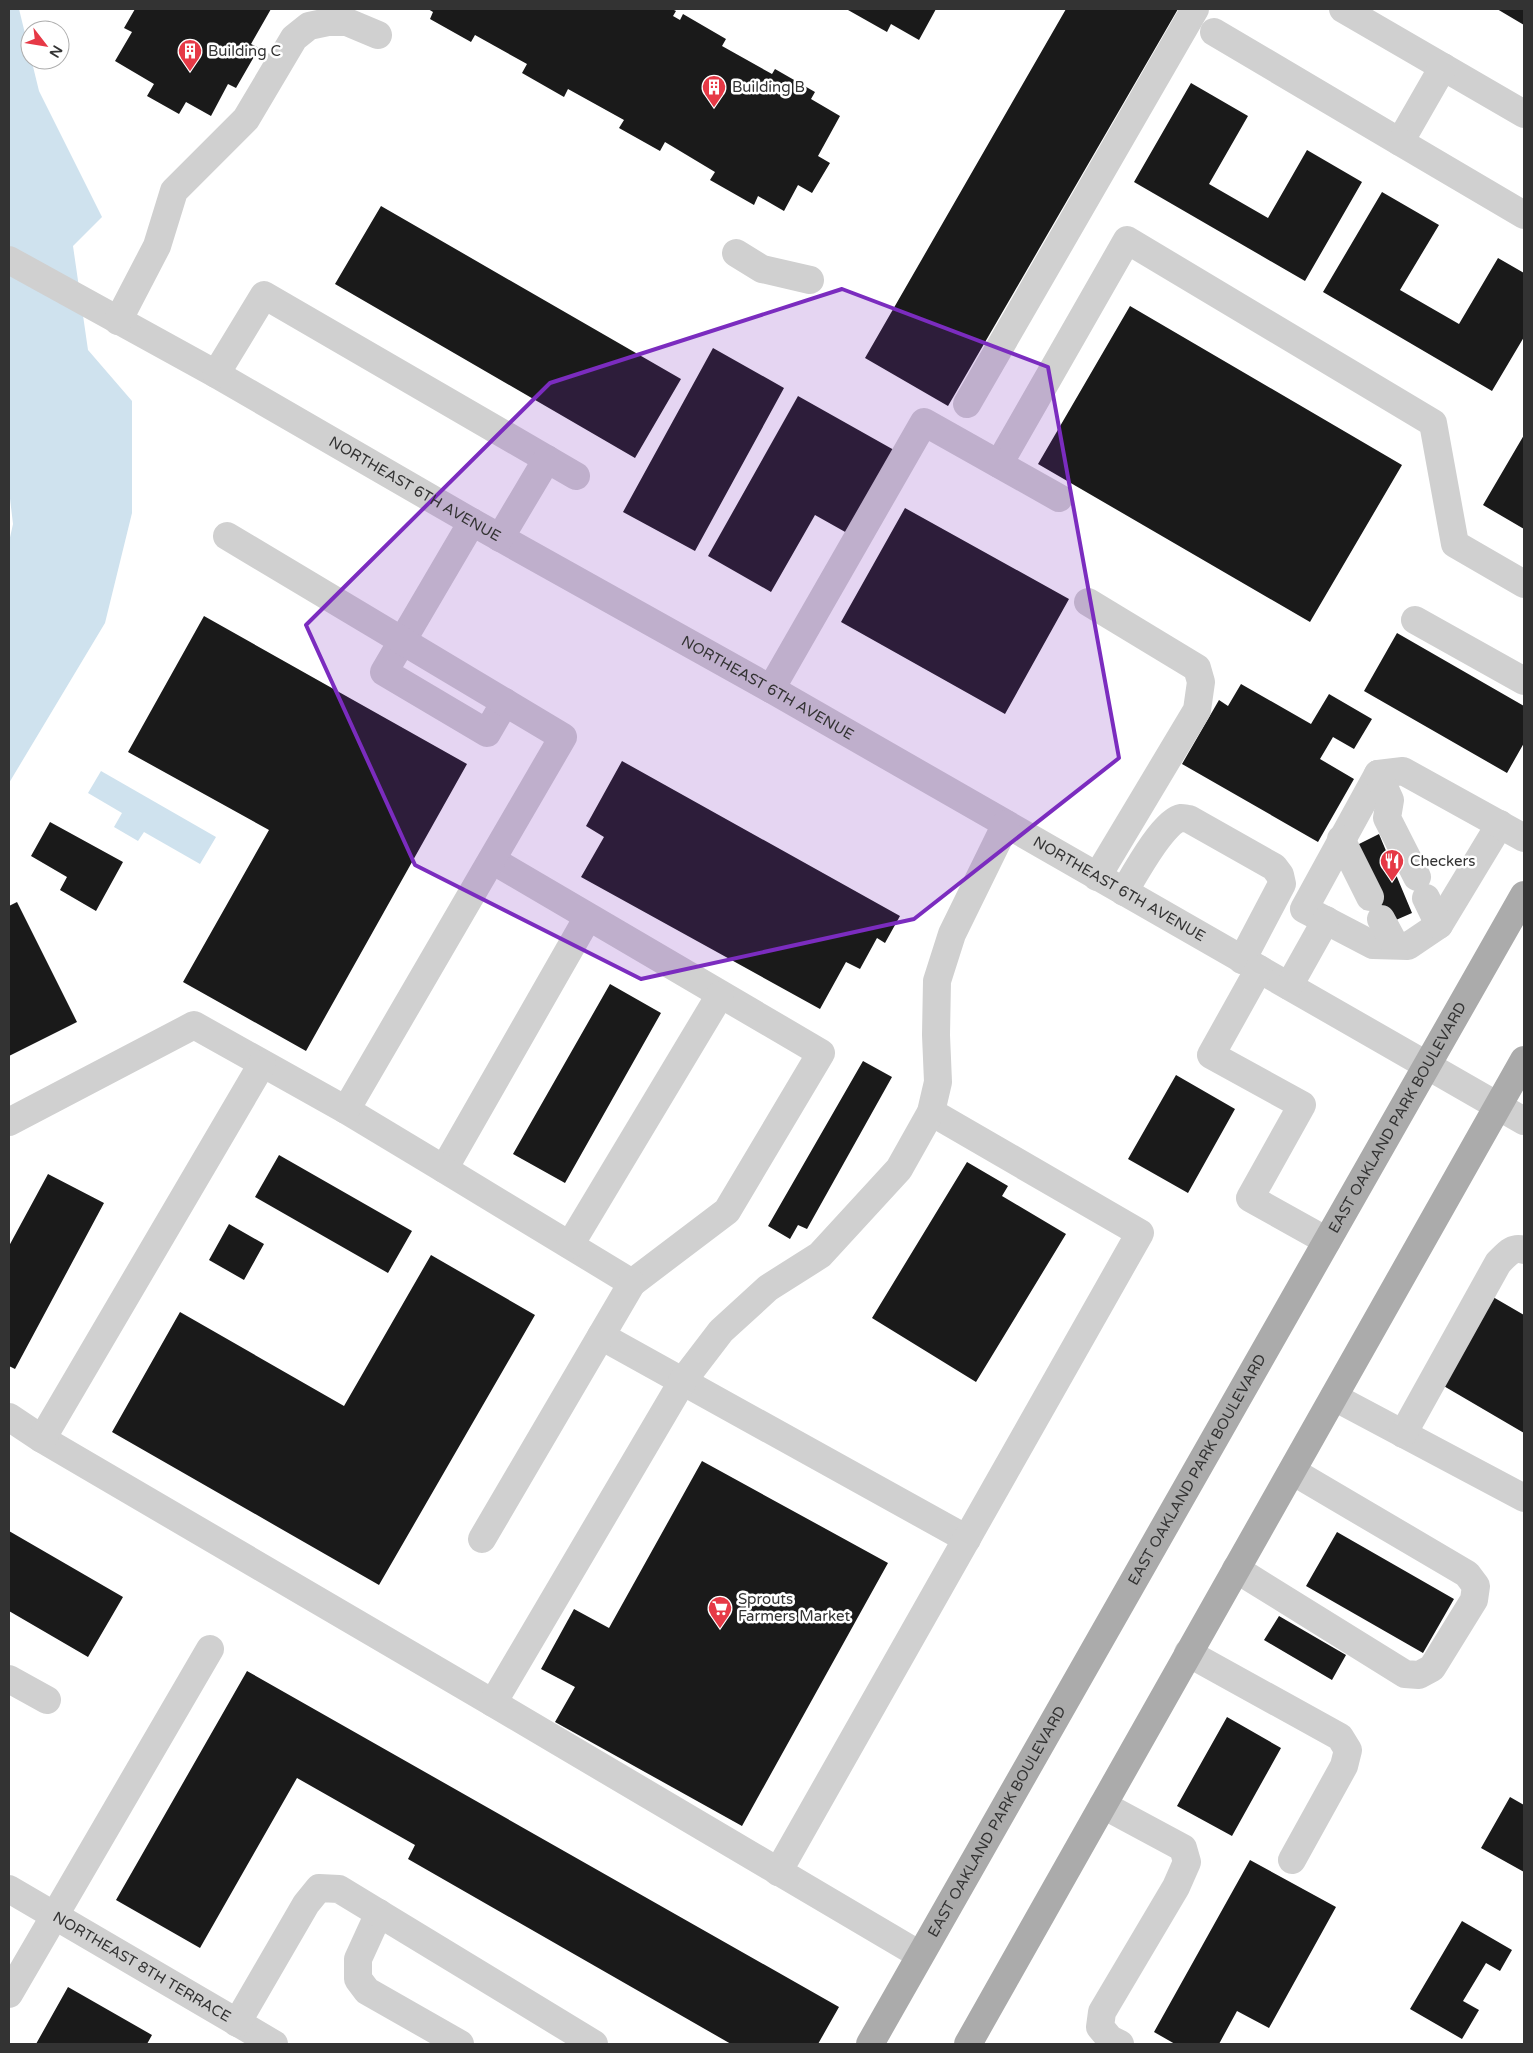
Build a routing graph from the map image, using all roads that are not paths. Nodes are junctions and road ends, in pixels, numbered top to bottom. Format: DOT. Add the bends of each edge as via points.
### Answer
graph roads {
  1 [pos="1195,9"];
  2 [pos="1343,9"];
  3 [pos="1214,32"];
  4 [pos="378,35"];
  5 [pos="1443,66"];
  6 [pos="1524,114"];
  7 [pos="1400,142"];
  8 [pos="1524,214"];
  9 [pos="736,253"];
  10 [pos="9,260"];
  11 [pos="810,280"];
  12 [pos="114,319"];
  13 [pos="216,374"];
  14 [pos="967,404"];
  15 [pos="547,459"];
  16 [pos="999,464"];
  17 [pos="576,476"];
  18 [pos="1059,498"];
  19 [pos="472,522"];
  20 [pos="226,536"];
  21 [pos="500,538"];
  22 [pos="1524,584"];
  23 [pos="1088,602"];
  24 [pos="1415,620"];
  25 [pos="402,640"];
  26 [pos="1524,681"];
  27 [pos="771,690"];
  28 [pos="506,702"];
  29 [pos="1378,774"];
  30 [pos="1006,824"];
  31 [pos="1500,824"];
  32 [pos="1524,838"];
  33 [pos="1341,839"];
  34 [pos="492,860"];
  35 [pos="1098,877"];
  36 [pos="1124,892"];
  37 [pos="1524,895"];
  38 [pos="1315,915"];
  39 [pos="588,917"];
  40 [pos="1439,925"];
  41 [pos="1394,945"];
  42 [pos="1251,965"];
  43 [pos="1289,986"];
  44 [pos="720,996"];
  45 [pos="1524,1060"];
  46 [pos="262,1064"];
  47 [pos="1426,1065"];
  48 [pos="1498,1106"];
  49 [pos="346,1110"];
  50 [pos="931,1112"];
  51 [pos="1524,1121"];
  52 [pos="9,1122"];
  53 [pos="444,1169"];
  54 [pos="1327,1241"];
  55 [pos="570,1246"];
  56 [pos="1524,1250"];
  57 [pos="632,1283"];
  58 [pos="601,1336"];
  59 [pos="682,1382"];
  60 [pos="1334,1396"];
  61 [pos="9,1418"];
  62 [pos="1403,1434"];
  63 [pos="42,1439"];
  64 [pos="1292,1471"];
  65 [pos="1524,1498"];
  66 [pos="482,1538"];
  67 [pos="967,1539"];
  68 [pos="1236,1569"];
  69 [pos="210,1649"];
  70 [pos="1188,1653"];
  71 [pos="9,1679"];
  72 [pos="47,1700"];
  73 [pos="493,1704"];
  74 [pos="1103,1805"];
  75 [pos="1292,1860"];
  76 [pos="778,1872"];
  77 [pos="9,1888"];
  78 [pos="379,1913"];
  79 [pos="54,1915"];
  80 [pos="920,1955"];
  81 [pos="9,1994"];
  82 [pos="237,2023"];
  83 [pos="274,2044"];
  84 [pos="460,2044"];
  85 [pos="594,2044"];
  86 [pos="870,2044"];
  87 [pos="968,2044"];
  88 [pos="1120,2044"];
  1 -- 14 [label="street"];
  2 -- 5 [label="street"];
  3 -- 7 [label="street"];
  4 -- 12 [label="street" via="347,22 328,22 309,26 294,38 246,119 174,191 157,246"];
  5 -- 6 [label="street"];
  5 -- 7 [label="street"];
  7 -- 8 [label="street"];
  9 -- 11 [label="street" via="762,269"];
  10 -- 12 [label="street, NORTHEAST 6TH AVENUE"];
  12 -- 13 [label="street, NORTHEAST 6TH AVENUE"];
  13 -- 15 [label="street" via="264,295"];
  13 -- 19 [label="street, NORTHEAST 6TH AVENUE"];
  15 -- 17 [label="street"];
  15 -- 21 [label="street"];
  16 -- 18 [label="street"];
  16 -- 22 [label="street" via="1127,240 1433,423 1455,544"];
  16 -- 27 [label="street" via="924,422"];
  19 -- 21 [label="street, NORTHEAST 6TH AVENUE"];
  19 -- 25 [label="street"];
  20 -- 25 [label="street"];
  21 -- 27 [label="street, NORTHEAST 6TH AVENUE"];
  23 -- 35 [label="street" via="1198,668 1201,682 1197,710"];
  24 -- 26 [label="street"];
  25 -- 28 [label="street"];
  25 -- 28 [label="street" via="384,672 487,732"];
  27 -- 30 [label="street, NORTHEAST 6TH AVENUE"];
  28 -- 34 [label="street" via="563,737"];
  29 -- 31 [label="street" via="1403,770"];
  29 -- 33 [label="street"];
  29 -- 40 [label="street" via="1390,800 1387,818"];
  30 -- 35 [label="street, NORTHEAST 6TH AVENUE"];
  30 -- 50 [label="street" via="952,934 937,981 938,1082"];
  31 -- 32 [label="street"];
  31 -- 40 [label="street"];
  33 -- 38 [label="street"];
  33 -- 41 [label="street"];
  34 -- 39 [label="street"];
  34 -- 49 [label="street"];
  35 -- 36 [label="street, NORTHEAST 6TH AVENUE"];
  36 -- 42 [label="street, NORTHEAST 6TH AVENUE"];
  36 -- 42 [label="street" via="1160,835 1180,818 1189,819 1266,862 1280,875 1282,884"];
  37 -- 47 [label="main road, EAST OAKLAND PARK BOULEVARD"];
  38 -- 41 [label="street" via="1373,945"];
  38 -- 43 [label="street"];
  39 -- 44 [label="street"];
  39 -- 53 [label="street"];
  40 -- 41 [label="street" via="1408,946"];
  42 -- 43 [label="street, NORTHEAST 6TH AVENUE"];
  42 -- 54 [label="street" via="1211,1055 1302,1105 1250,1198"];
  43 -- 47 [label="street, NORTHEAST 6TH AVENUE"];
  44 -- 55 [label="street"];
  44 -- 57 [label="street" via="821,1054 727,1211"];
  45 -- 48 [label="main road"];
  46 -- 49 [label="street"];
  46 -- 52 [label="street" via="194,1025"];
  46 -- 63 [label="street"];
  47 -- 48 [label="street, NORTHEAST 6TH AVENUE"];
  47 -- 54 [label="main road, EAST OAKLAND PARK BOULEVARD"];
  48 -- 51 [label="street, NORTHEAST 6TH AVENUE"];
  48 -- 60 [label="main road"];
  49 -- 53 [label="street"];
  50 -- 59 [label="street" via="899,1169 820,1255 768,1288 750,1304 721,1331"];
  50 -- 67 [label="street" via="1140,1233"];
  53 -- 55 [label="street"];
  54 -- 80 [label="main road, EAST OAKLAND PARK BOULEVARD"];
  55 -- 57 [label="street"];
  56 -- 62 [label="street" via="1510,1251 1498,1263"];
  57 -- 58 [label="street"];
  58 -- 59 [label="street"];
  58 -- 66 [label="street"];
  59 -- 67 [label="street"];
  59 -- 73 [label="street"];
  60 -- 62 [label="street"];
  60 -- 64 [label="main road"];
  61 -- 63 [label="street"];
  62 -- 65 [label="street"];
  63 -- 73 [label="street"];
  64 -- 68 [label="main road"];
  64 -- 68 [label="street" via="1467,1574 1476,1586 1474,1600 1432,1668 1419,1675 1405,1674"];
  67 -- 76 [label="street"];
  68 -- 70 [label="main road"];
  69 -- 79 [label="street"];
  70 -- 74 [label="main road"];
  70 -- 75 [label="street" via="1340,1737 1348,1750 1344,1766"];
  71 -- 72 [label="street"];
  73 -- 76 [label="street"];
  74 -- 87 [label="main road"];
  74 -- 88 [label="street" via="1183,1848 1187,1862 1176,1887 1102,2012 1100,2027 1110,2039"];
  76 -- 80 [label="street"];
  77 -- 79 [label="street, NORTHEAST 8TH TERRACE"];
  78 -- 82 [label="street" via="339,1889 319,1888 306,1904"];
  78 -- 84 [label="street" via="358,1960 358,1979 367,1991"];
  78 -- 85 [label="street"];
  79 -- 81 [label="street"];
  79 -- 82 [label="street, NORTHEAST 8TH TERRACE"];
  80 -- 86 [label="main road, EAST OAKLAND PARK BOULEVARD"];
  82 -- 83 [label="street, NORTHEAST 8TH TERRACE"];
}
